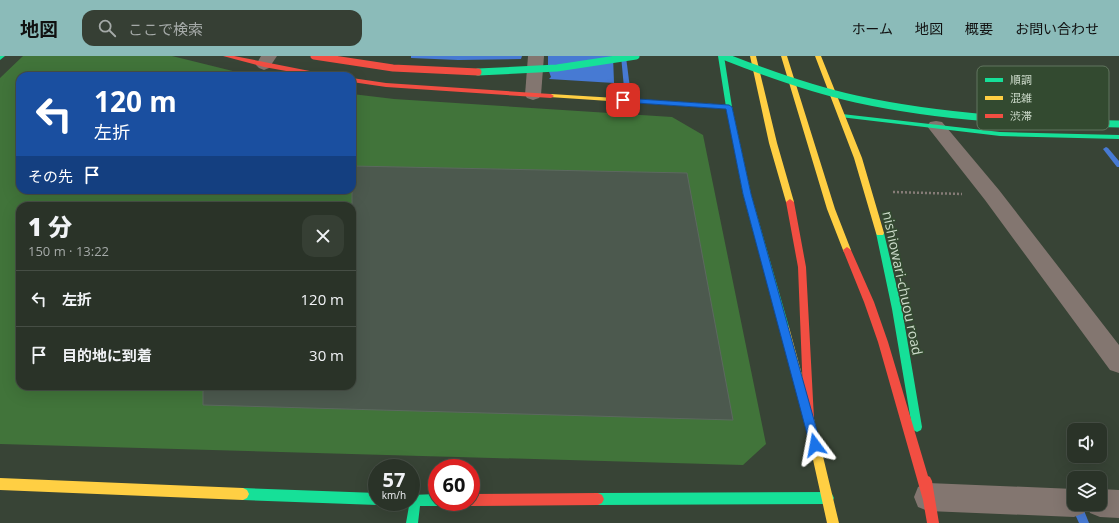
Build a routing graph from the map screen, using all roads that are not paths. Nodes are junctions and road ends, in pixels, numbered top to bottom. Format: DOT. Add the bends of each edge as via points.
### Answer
graph roads {
  1 [pos="226,56"];
  2 [pos="314,56"];
  3 [pos="536,56"];
  4 [pos="636,56"];
  5 [pos="722,56"];
  6 [pos="753,56"];
  7 [pos="784,56"];
  8 [pos="818,56"];
  9 [pos="267,61"];
  10 [pos="310,72"];
  11 [pos="356,81"];
  12 [pos="533,95"];
  13 [pos="729,107"];
  14 [pos="842,116"];
  15 [pos="977,117"];
  16 [pos="1109,124"];
  17 [pos="1119,124"];
  18 [pos="936,126"];
  19 [pos="1119,137"];
  20 [pos="1119,363"];
  21 [pos="809,418"];
  22 [pos="0,484"];
  23 [pos="828,498"];
  24 [pos="368,499"];
  25 [pos="480,500"];
  26 [pos="1067,502"];
  27 [pos="1107,504"];
  28 [pos="1119,504"];
  29 [pos="931,510"];
  30 [pos="413,511"];
  31 [pos="412,523"];
  32 [pos="833,523"];
  1 -- 9 [label="main road"];
  2 -- 4 [label="main road, bridge" via="404,69 489,72 565,67"];
  3 -- 12 [label="street"];
  5 -- 13 [label="main road"];
  5 -- 15 [label="main road, bridge" via="770,75 869,102 916,111"];
  6 -- 21 [label="main road" via="799,246"];
  7 -- 29 [label="main road" via="831,208 883,342"];
  8 -- 14 [label="main road, nishiowari-chuou road"];
  9 -- 10 [label="main road"];
  11 -- 12 [label="main road"];
  12 -- 13 [label="main road"];
  13 -- 21 [label="main road" via="747,194"];
  14 -- 18 [label="main road"];
  14 -- 29 [label="main road, nishiowari-chuou road" via="869,192 885,252"];
  16 -- 17 [label="main road, bridge"];
  18 -- 19 [label="main road" via="1000,134"];
  18 -- 20 [label="street" via="992,195"];
  21 -- 23 [label="main road"];
  22 -- 24 [label="main road"];
  23 -- 25 [label="main road"];
  23 -- 32 [label="main road"];
  26 -- 29 [label="street"];
  27 -- 28 [label="street"];
  30 -- 31 [label="main road"];
}
